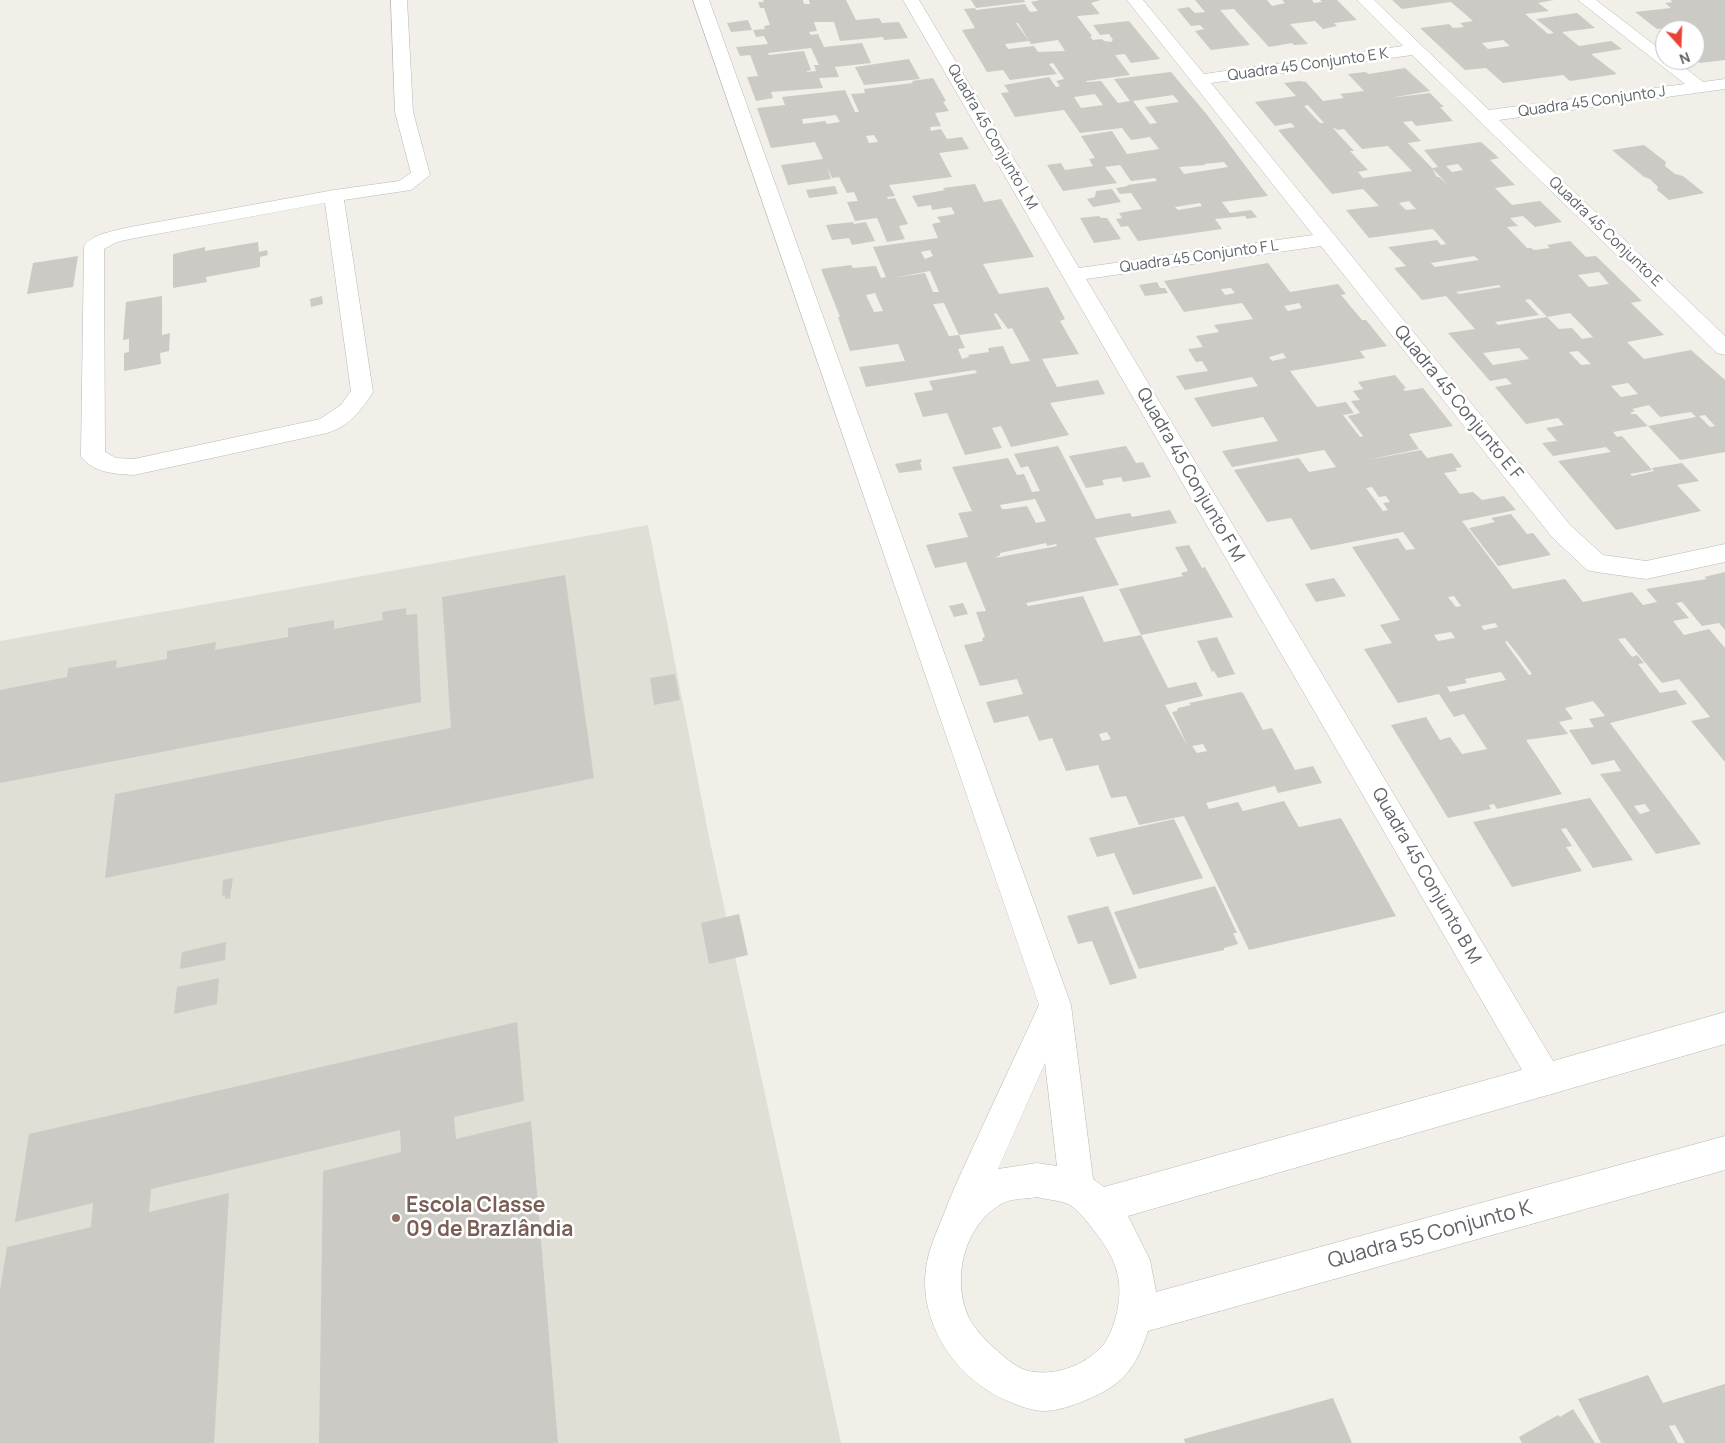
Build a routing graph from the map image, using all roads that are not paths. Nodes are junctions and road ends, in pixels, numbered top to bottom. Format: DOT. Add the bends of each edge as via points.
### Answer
graph roads {
  1 [pos="399,0"];
  2 [pos="701,0"];
  3 [pos="911,0"];
  4 [pos="1135,0"];
  5 [pos="1365,0"];
  6 [pos="1586,0"];
  7 [pos="1417,49"];
  8 [pos="1199,80"];
  9 [pos="1725,84"];
  10 [pos="1698,88"];
  11 [pos="1486,116"];
  12 [pos="334,196"];
  13 [pos="1326,238"];
  14 [pos="1072,275"];
  15 [pos="1725,348"];
  16 [pos="1725,553"];
  17 [pos="1307,674"];
  18 [pos="1054,1005"];
  19 [pos="1725,1028"];
  20 [pos="1545,1078"];
  21 [pos="1725,1153"];
  22 [pos="1087,1198"];
  23 [pos="956,1224"];
  24 [pos="1135,1316"];
  1 -- 12 [label="street" via="404,112 421,175 404,186"];
  2 -- 18 [label="street"];
  3 -- 14 [label="street, Quadra 45 Conjunto L M"];
  4 -- 8 [label="street, Quadra 45 Conjunto E F"];
  5 -- 7 [label="street, Quadra 45 Conjunto E"];
  6 -- 10 [label="street"];
  7 -- 8 [label="street, Quadra 45 Conjunto E K"];
  7 -- 11 [label="street, Quadra 45 Conjunto E"];
  8 -- 13 [label="street, Quadra 45 Conjunto E F"];
  9 -- 10 [label="street, Quadra 45 Conjunto J"];
  10 -- 11 [label="street, Quadra 45 Conjunto J"];
  11 -- 15 [label="street, Quadra 45 Conjunto E"];
  12 -- 12 [label="street" via="362,392 349,410 327,425 134,467 112,466 93,456 94,246 130,233"];
  13 -- 14 [label="street, Quadra 45 Conjunto F L"];
  13 -- 16 [label="street, Quadra 45 Conjunto E F" via="1561,532 1596,562 1646,570"];
  14 -- 17 [label="street, Quadra 45 Conjunto F M"];
  17 -- 20 [label="street, Quadra 45 Conjunto B M"];
  18 -- 22 [label="street"];
  18 -- 23 [label="street"];
  19 -- 20 [label="street"];
  20 -- 22 [label="street"];
  21 -- 24 [label="street, Quadra 55 Conjunto K"];
  22 -- 23 [label="street" via="1037,1180 1006,1185 977,1199"];
  22 -- 24 [label="street" via="1117,1229 1131,1256 1138,1286"];
  23 -- 24 [label="street" via="944,1256 943,1290 953,1326 973,1356 1002,1379 1035,1391 1069,1389 1085,1382 1100,1374 1123,1349"];
}
